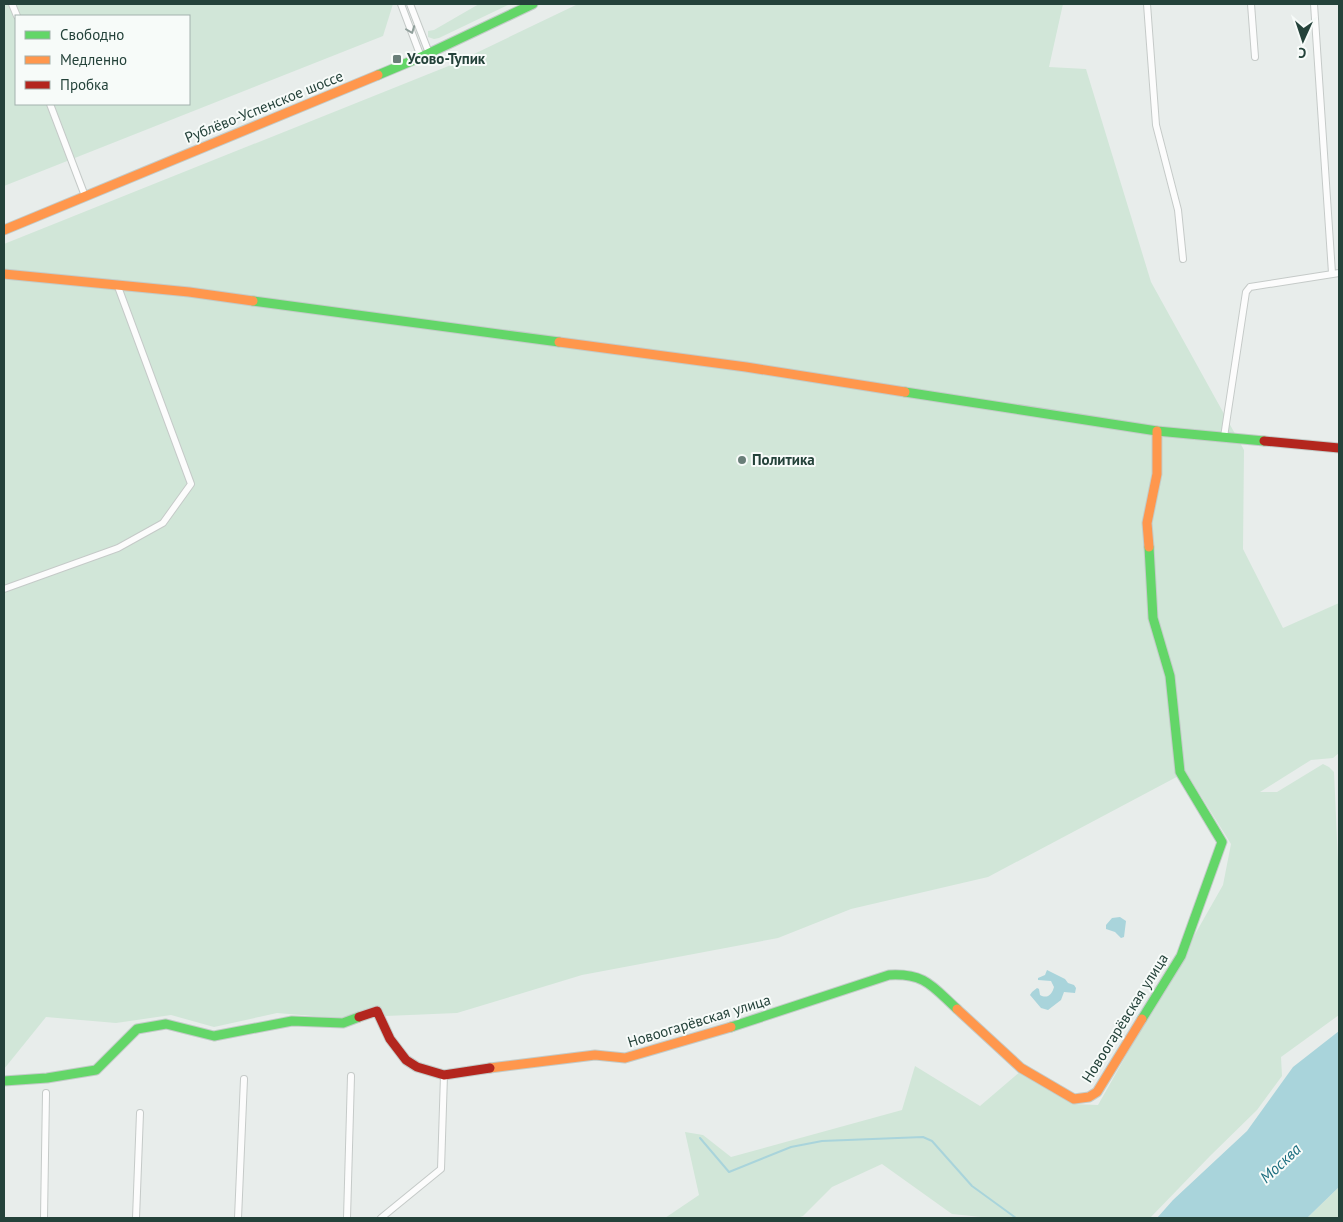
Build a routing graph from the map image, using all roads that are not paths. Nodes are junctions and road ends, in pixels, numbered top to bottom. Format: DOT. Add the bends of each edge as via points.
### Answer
graph roads {
  1 [pos="401,4"];
  2 [pos="410,4"];
  3 [pos="533,4"];
  4 [pos="1148,4"];
  5 [pos="1251,4"];
  6 [pos="1314,4"];
  7 [pos="425,55"];
  8 [pos="1255,57"];
  9 [pos="50,105"];
  10 [pos="85,196"];
  11 [pos="4,230"];
  12 [pos="1183,259"];
  13 [pos="1336,273"];
  14 [pos="4,274"];
  15 [pos="117,284"];
  16 [pos="1157,431"];
  17 [pos="1224,437"];
  18 [pos="1339,448"];
  19 [pos="4,589"];
  20 [pos="444,1075"];
  21 [pos="351,1076"];
  22 [pos="244,1079"];
  23 [pos="4,1081"];
  24 [pos="46,1093"];
  25 [pos="140,1113"];
  26 [pos="44,1218"];
  27 [pos="136,1218"];
  28 [pos="238,1218"];
  29 [pos="347,1218"];
  30 [pos="381,1218"];
  1 -- 7 [label="street, one-way"];
  2 -- 7 [label="street"];
  3 -- 7 [label="street, Рублёво-Успенское шоссе"];
  4 -- 12 [label="street" via="1156,125 1178,210"];
  5 -- 8 [label="street"];
  6 -- 13 [label="street"];
  7 -- 10 [label="street, Рублёво-Успенское шоссе"];
  9 -- 10 [label="street"];
  10 -- 11 [label="street, Рублёво-Успенское шоссе"];
  13 -- 17 [label="street" via="1254,285 1246,292"];
  14 -- 15 [label="street"];
  15 -- 16 [label="street" via="746,367"];
  15 -- 19 [label="street" via="191,484 163,523 118,548"];
  16 -- 17 [label="street"];
  16 -- 20 [label="street, Новоогарёвская улица" via="1157,475 1147,523 1153,618 1170,676 1180,772 1222,842 1181,956 1097,1092 1074,1099 1021,1068 926,980 906,974 888,975 625,1058 596,1055"];
  17 -- 18 [label="street"];
  20 -- 23 [label="street, Новоогарёвская улица" via="418,1068 406,1060 390,1039 377,1011 343,1023 292,1021 214,1036 166,1024 138,1029 96,1070"];
  20 -- 30 [label="street" via="441,1169"];
  21 -- 29 [label="street"];
  22 -- 28 [label="street"];
  24 -- 26 [label="street"];
  25 -- 27 [label="street"];
}
